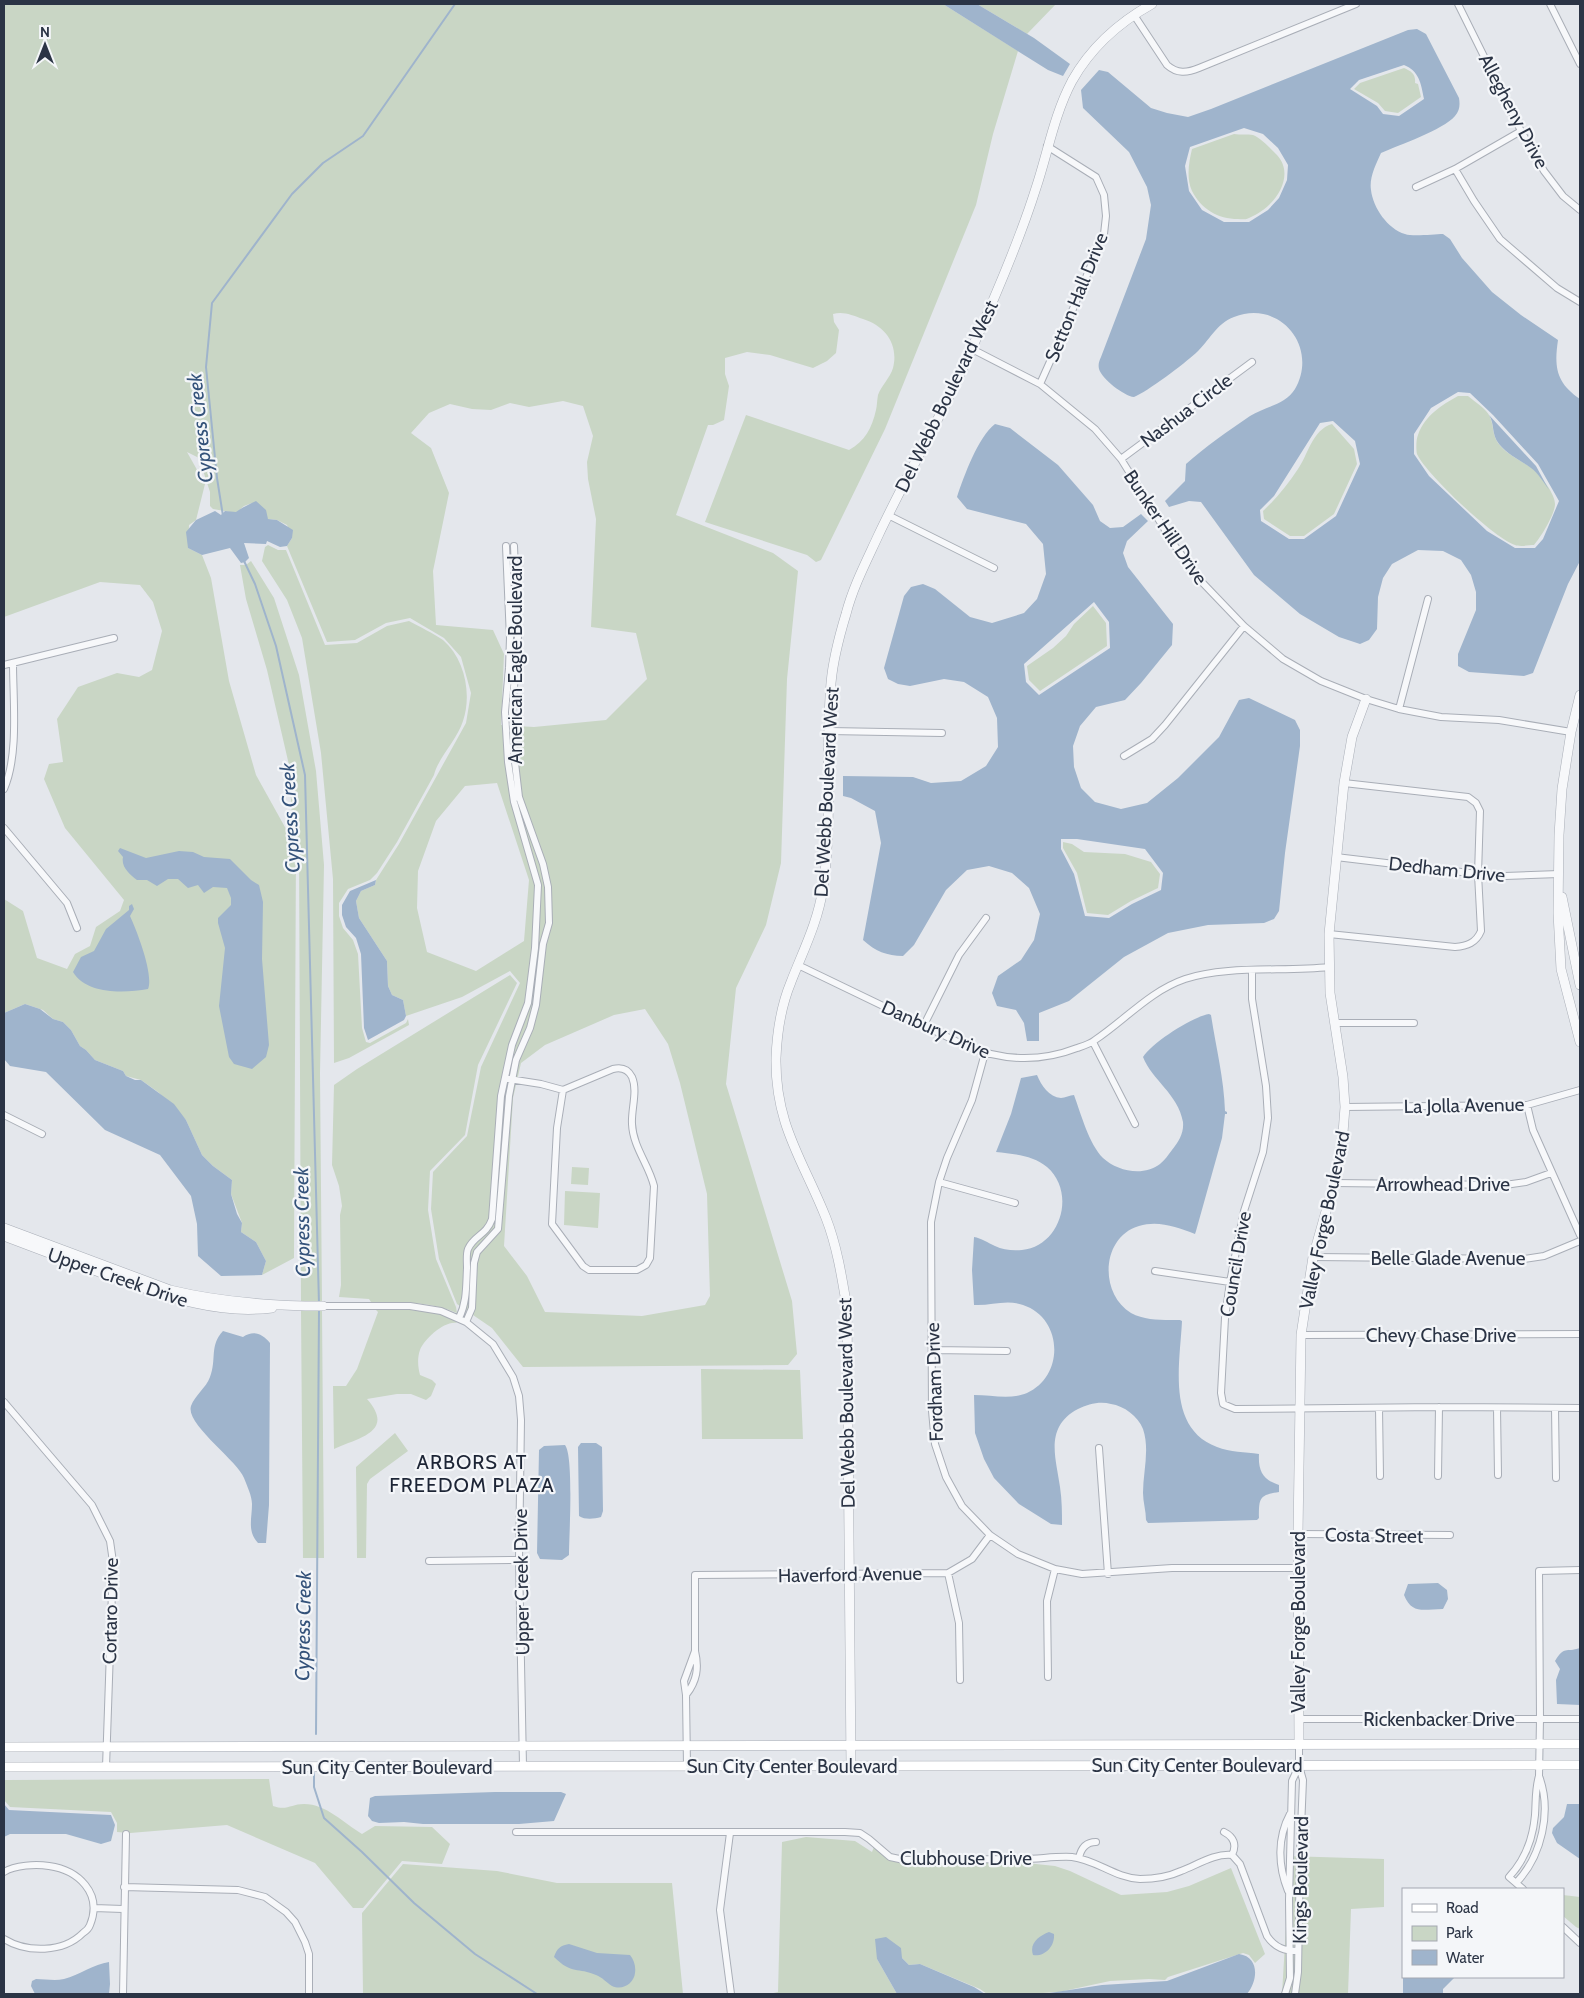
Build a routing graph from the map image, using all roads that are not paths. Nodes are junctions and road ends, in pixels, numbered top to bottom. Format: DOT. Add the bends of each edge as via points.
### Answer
graph roads {
  1 [pos="1152,4"];
  2 [pos="1356,4"];
  3 [pos="1458,4"];
  4 [pos="1550,4"];
  5 [pos="1134,14"];
  6 [pos="1580,64"];
  7 [pos="1522,131"];
  8 [pos="1048,146"];
  9 [pos="1455,169"];
  10 [pos="1416,187"];
  11 [pos="1580,210"];
  12 [pos="1580,302"];
  13 [pos="972,349"];
  14 [pos="1252,362"];
  15 [pos="1040,384"];
  16 [pos="1121,459"];
  17 [pos="888,515"];
  18 [pos="506,546"];
  19 [pos="514,546"];
  20 [pos="506,560"];
  21 [pos="515,560"];
  22 [pos="994,568"];
  23 [pos="1428,599"];
  24 [pos="1244,626"];
  25 [pos="114,638"];
  26 [pos="13,663"];
  27 [pos="4,665"];
  28 [pos="1580,695"];
  29 [pos="1366,699"];
  30 [pos="1399,709"];
  31 [pos="829,731"];
  32 [pos="942,732"];
  33 [pos="1571,732"];
  34 [pos="1124,756"];
  35 [pos="1344,783"];
  36 [pos="4,789"];
  37 [pos="4,828"];
  38 [pos="1336,857"];
  39 [pos="1478,874"];
  40 [pos="1559,878"];
  41 [pos="986,918"];
  42 [pos="77,928"];
  43 [pos="1329,934"];
  44 [pos="798,965"];
  45 [pos="1329,968"];
  46 [pos="1252,971"];
  47 [pos="1564,982"];
  48 [pos="1580,982"];
  49 [pos="1576,1011"];
  50 [pos="1334,1023"];
  51 [pos="1414,1023"];
  52 [pos="924,1025"];
  53 [pos="1093,1042"];
  54 [pos="1580,1042"];
  55 [pos="985,1052"];
  56 [pos="504,1078"];
  57 [pos="512,1079"];
  58 [pos="563,1090"];
  59 [pos="1580,1090"];
  60 [pos="1527,1105"];
  61 [pos="1345,1107"];
  62 [pos="4,1115"];
  63 [pos="1135,1124"];
  64 [pos="42,1134"];
  65 [pos="1551,1172"];
  66 [pos="939,1182"];
  67 [pos="1334,1184"];
  68 [pos="1015,1203"];
  69 [pos="4,1228"];
  70 [pos="1580,1235"];
  71 [pos="4,1236"];
  72 [pos="1580,1241"];
  73 [pos="1313,1257"];
  74 [pos="1155,1271"];
  75 [pos="1230,1282"];
  76 [pos="294,1306"];
  77 [pos="323,1306"];
  78 [pos="459,1318"];
  79 [pos="466,1322"];
  80 [pos="1580,1334"];
  81 [pos="1301,1335"];
  82 [pos="932,1350"];
  83 [pos="1007,1351"];
  84 [pos="4,1402"];
  85 [pos="1440,1407"];
  86 [pos="1379,1408"];
  87 [pos="1497,1408"];
  88 [pos="1555,1408"];
  89 [pos="1580,1408"];
  90 [pos="1299,1409"];
  91 [pos="1099,1448"];
  92 [pos="1380,1476"];
  93 [pos="1438,1476"];
  94 [pos="1498,1476"];
  95 [pos="1556,1478"];
  96 [pos="1298,1534"];
  97 [pos="990,1535"];
  98 [pos="1450,1535"];
  99 [pos="519,1560"];
  100 [pos="429,1561"];
  101 [pos="1298,1568"];
  102 [pos="1055,1569"];
  103 [pos="1580,1570"];
  104 [pos="948,1573"];
  105 [pos="849,1574"];
  106 [pos="1108,1574"];
  107 [pos="694,1651"];
  108 [pos="1048,1677"];
  109 [pos="960,1680"];
  110 [pos="686,1695"];
  111 [pos="1299,1719"];
  112 [pos="1540,1719"];
  113 [pos="1580,1719"];
  114 [pos="1580,1744"];
  115 [pos="851,1745"];
  116 [pos="1299,1745"];
  117 [pos="1539,1745"];
  118 [pos="523,1746"];
  119 [pos="686,1746"];
  120 [pos="4,1747"];
  121 [pos="106,1748"];
  122 [pos="1539,1764"];
  123 [pos="1580,1764"];
  124 [pos="523,1766"];
  125 [pos="687,1766"];
  126 [pos="851,1766"];
  127 [pos="1298,1766"];
  128 [pos="4,1767"];
  129 [pos="106,1767"];
  130 [pos="1538,1776"];
  131 [pos="1291,1810"];
  132 [pos="516,1832"];
  133 [pos="1224,1832"];
  134 [pos="730,1833"];
  135 [pos="126,1834"];
  136 [pos="1096,1842"];
  137 [pos="1232,1855"];
  138 [pos="1079,1858"];
  139 [pos="4,1872"];
  140 [pos="1516,1883"];
  141 [pos="124,1887"];
  142 [pos="1521,1888"];
  143 [pos="1289,1893"];
  144 [pos="94,1908"];
  145 [pos="123,1909"];
  146 [pos="1564,1928"];
  147 [pos="4,1939"];
  148 [pos="1580,1944"];
  149 [pos="1290,1951"];
  150 [pos="1298,1951"];
  151 [pos="123,1994"];
  152 [pos="309,1994"];
  153 [pos="731,1994"];
  154 [pos="1285,1994"];
  155 [pos="1296,1994"];
  1 -- 5 [label="street, Del Webb Boulevard West"];
  2 -- 5 [label="street" via="1184,72 1167,64"];
  3 -- 7 [label="street, Allegheny Drive"];
  4 -- 6 [label="street"];
  5 -- 8 [label="street, Del Webb Boulevard West" via="1110,33 1085,60 1061,105"];
  7 -- 9 [label="street"];
  7 -- 11 [label="street, Allegheny Drive" via="1553,184"];
  8 -- 13 [label="street, Del Webb Boulevard West" via="1021,232"];
  8 -- 15 [label="street, Setton Hall Drive" via="1096,177 1104,194 1106,216 1104,234"];
  9 -- 10 [label="street"];
  9 -- 12 [label="street" via="1500,239 1557,288"];
  13 -- 15 [label="street, Bunker Hill Drive"];
  13 -- 17 [label="street, Del Webb Boulevard West"];
  14 -- 16 [label="street, Nashua Circle"];
  15 -- 16 [label="street, Bunker Hill Drive" via="1095,429"];
  16 -- 24 [label="street, Bunker Hill Drive" via="1199,579"];
  17 -- 22 [label="street"];
  17 -- 31 [label="street, Del Webb Boulevard West" via="857,580 838,641 831,682"];
  18 -- 20 [label="street, American Eagle Boulevard"];
  19 -- 21 [label="street, American Eagle Boulevard"];
  20 -- 21 [label="street"];
  20 -- 56 [label="street, American Eagle Boulevard" via="510,638 504,712 508,762 514,802 538,885 528,1003"];
  21 -- 57 [label="street, American Eagle Boulevard" via="518,637 512,712 514,754 519,797 539,848 550,906 536,1005"];
  23 -- 30 [label="street"];
  24 -- 29 [label="street, Bunker Hill Drive" via="1283,659 1321,681"];
  24 -- 34 [label="street" via="1165,725 1152,739"];
  25 -- 26 [label="street"];
  26 -- 27 [label="street"];
  26 -- 36 [label="street" via="11,766"];
  28 -- 33 [label="street"];
  29 -- 30 [label="street, Bunker Hill Drive"];
  29 -- 35 [label="street, Valley Forge Boulevard" via="1352,737"];
  30 -- 33 [label="street, Bunker Hill Drive"];
  31 -- 32 [label="street"];
  31 -- 44 [label="street, Del Webb Boulevard West" via="823,890"];
  33 -- 40 [label="street" via="1558,834"];
  35 -- 38 [label="street, Valley Forge Boulevard"];
  35 -- 39 [label="street" via="1473,800 1480,811"];
  37 -- 42 [label="street" via="67,903"];
  38 -- 39 [label="street, Dedham Drive"];
  38 -- 43 [label="street, Valley Forge Boulevard"];
  39 -- 40 [label="street, Dedham Drive"];
  39 -- 43 [label="street" via="1481,931 1468,946"];
  40 -- 47 [label="street" via="1558,913"];
  40 -- 48 [label="street"];
  41 -- 52 [label="street" via="955,961"];
  43 -- 45 [label="street, Valley Forge Boulevard"];
  44 -- 52 [label="street, Danbury Drive"];
  44 -- 105 [label="street, Del Webb Boulevard West" via="780,1018 776,1048 777,1085 790,1140 828,1222 847,1308"];
  45 -- 46 [label="street, Danbury Drive"];
  45 -- 50 [label="street, Valley Forge Boulevard"];
  46 -- 53 [label="street, Danbury Drive" via="1214,972 1161,990"];
  46 -- 75 [label="street, Council Drive" via="1252,999 1268,1118 1263,1152 1244,1211"];
  47 -- 48 [label="street"];
  47 -- 49 [label="street"];
  49 -- 54 [label="street"];
  50 -- 51 [label="street"];
  50 -- 61 [label="street, Valley Forge Boulevard"];
  52 -- 55 [label="street, Danbury Drive"];
  53 -- 55 [label="street, Danbury Drive" via="1060,1054 1036,1058 1009,1058"];
  53 -- 63 [label="street"];
  55 -- 66 [label="street, Fordham Drive" via="972,1100"];
  56 -- 57 [label="street"];
  56 -- 78 [label="street, American Eagle Boulevard" via="492,1218 484,1234 473,1240 468,1250 465,1305"];
  57 -- 58 [label="street"];
  57 -- 79 [label="street, American Eagle Boulevard" via="498,1229 477,1252 472,1308"];
  58 -- 58 [label="street" via="557,1128 552,1224 589,1270 637,1270 650,1258 654,1186 632,1125 632,1076 627,1070 613,1069"];
  59 -- 60 [label="street, La Jolla Avenue"];
  60 -- 61 [label="street, La Jolla Avenue"];
  60 -- 65 [label="street"];
  61 -- 67 [label="street, Valley Forge Boulevard" via="1342,1146"];
  62 -- 64 [label="street"];
  65 -- 67 [label="street, Arrowhead Drive" via="1526,1182 1506,1185"];
  65 -- 70 [label="street"];
  66 -- 68 [label="street"];
  66 -- 82 [label="street, Fordham Drive" via="931,1222"];
  67 -- 73 [label="street, Valley Forge Boulevard"];
  69 -- 76 [label="street, Upper Creek Drive" via="170,1290"];
  71 -- 76 [label="street, Upper Creek Drive" via="168,1297 198,1305 228,1309"];
  72 -- 73 [label="street, Belle Glade Avenue" via="1544,1256 1524,1259"];
  73 -- 81 [label="street, Valley Forge Boulevard"];
  74 -- 75 [label="street"];
  75 -- 90 [label="street, Council Drive" via="1225,1318 1223,1404 1235,1409"];
  76 -- 77 [label="street, Upper Creek Drive"];
  77 -- 78 [label="street, Upper Creek Drive" via="410,1306 441,1311"];
  78 -- 79 [label="street, Upper Creek Drive"];
  79 -- 99 [label="street, Upper Creek Drive" via="493,1344 513,1377 518,1396 521,1420"];
  80 -- 81 [label="street, Chevy Chase Drive"];
  81 -- 90 [label="street, Valley Forge Boulevard"];
  82 -- 83 [label="street"];
  82 -- 97 [label="street, Fordham Drive" via="935,1444 946,1477 962,1506"];
  84 -- 121 [label="street, Cortaro Drive" via="92,1505 110,1541 113,1562"];
  85 -- 86 [label="street, Council Drive"];
  85 -- 87 [label="street, Council Drive"];
  85 -- 93 [label="street"];
  86 -- 90 [label="street, Council Drive"];
  86 -- 92 [label="street"];
  87 -- 88 [label="street, Council Drive"];
  87 -- 94 [label="street"];
  88 -- 89 [label="street, Council Drive"];
  88 -- 95 [label="street"];
  90 -- 96 [label="street, Valley Forge Boulevard"];
  91 -- 106 [label="street"];
  96 -- 98 [label="street, Costa Street"];
  96 -- 101 [label="street, Valley Forge Boulevard"];
  97 -- 102 [label="street, Fordham Drive" via="1018,1554"];
  97 -- 104 [label="street, Haverford Avenue" via="972,1559"];
  99 -- 100 [label="street"];
  99 -- 118 [label="street, Upper Creek Drive"];
  101 -- 106 [label="street, Fordham Drive" via="1172,1568"];
  101 -- 111 [label="street, Valley Forge Boulevard"];
  102 -- 106 [label="street, Fordham Drive"];
  102 -- 108 [label="street" via="1047,1601"];
  103 -- 112 [label="street" via="1539,1571"];
  104 -- 105 [label="street, Haverford Avenue"];
  104 -- 109 [label="street" via="959,1623"];
  105 -- 107 [label="street, Haverford Avenue" via="695,1575"];
  105 -- 115 [label="street, Del Webb Boulevard West"];
  107 -- 110 [label="street" via="684,1681"];
  107 -- 110 [label="street" via="697,1673"];
  110 -- 119 [label="street"];
  111 -- 112 [label="street, Rickenbacker Drive"];
  111 -- 116 [label="street, Valley Forge Boulevard"];
  112 -- 113 [label="street, Rickenbacker Drive"];
  112 -- 117 [label="street"];
  114 -- 117 [label="main road, Sun City Center Boulevard"];
  115 -- 116 [label="main road, Sun City Center Boulevard"];
  115 -- 119 [label="main road, Sun City Center Boulevard"];
  115 -- 126 [label="street, Del Webb Boulevard West"];
  116 -- 117 [label="main road, Sun City Center Boulevard"];
  116 -- 127 [label="street, Kings Boulevard"];
  117 -- 122 [label="street"];
  118 -- 119 [label="main road, Sun City Center Boulevard"];
  118 -- 121 [label="main road, Sun City Center Boulevard"];
  118 -- 124 [label="street, Upper Creek Drive"];
  119 -- 125 [label="street"];
  120 -- 121 [label="main road, Sun City Center Boulevard"];
  121 -- 129 [label="street, Cortaro Drive"];
  122 -- 123 [label="main road, Sun City Center Boulevard"];
  122 -- 127 [label="main road, Sun City Center Boulevard"];
  122 -- 130 [label="street"];
  124 -- 125 [label="main road, Sun City Center Boulevard"];
  124 -- 129 [label="main road, Sun City Center Boulevard"];
  125 -- 126 [label="main road, Sun City Center Boulevard"];
  126 -- 127 [label="main road, Sun City Center Boulevard"];
  127 -- 131 [label="street, Kings Boulevard" via="1292,1781"];
  127 -- 150 [label="street, Kings Boulevard" via="1303,1780"];
  128 -- 129 [label="main road, Sun City Center Boulevard"];
  130 -- 140 [label="street" via="1544,1790 1542,1835 1531,1865"];
  130 -- 140 [label="street" via="1531,1838 1522,1860 1509,1876"];
  131 -- 143 [label="street, Kings Boulevard"];
  131 -- 143 [label="street, Kings Boulevard" via="1285,1822 1280,1864"];
  132 -- 134 [label="street, Clubhouse Drive"];
  133 -- 137 [label="street" via="1234,1842"];
  134 -- 138 [label="street, Clubhouse Drive" via="860,1833 890,1857 904,1860"];
  134 -- 153 [label="street" via="720,1910"];
  135 -- 141 [label="street"];
  136 -- 138 [label="street" via="1084,1846"];
  137 -- 138 [label="street, Clubhouse Drive" via="1215,1857 1162,1877 1141,1879 1112,1873 1094,1862"];
  137 -- 149 [label="street" via="1240,1864 1267,1936 1272,1944"];
  139 -- 144 [label="street" via="26,1866 47,1865 66,1869 88,1885"];
  140 -- 142 [label="street"];
  141 -- 145 [label="street"];
  141 -- 152 [label="street" via="238,1890 265,1897 295,1922 305,1942 309,1954"];
  143 -- 149 [label="street, Kings Boulevard"];
  144 -- 145 [label="street"];
  144 -- 147 [label="street" via="90,1926 77,1939 54,1949 28,1948"];
  145 -- 151 [label="street"];
  146 -- 148 [label="street"];
  149 -- 150 [label="street"];
  149 -- 154 [label="street, Kings Boulevard" via="1290,1978"];
  150 -- 155 [label="street, Kings Boulevard"];
}
